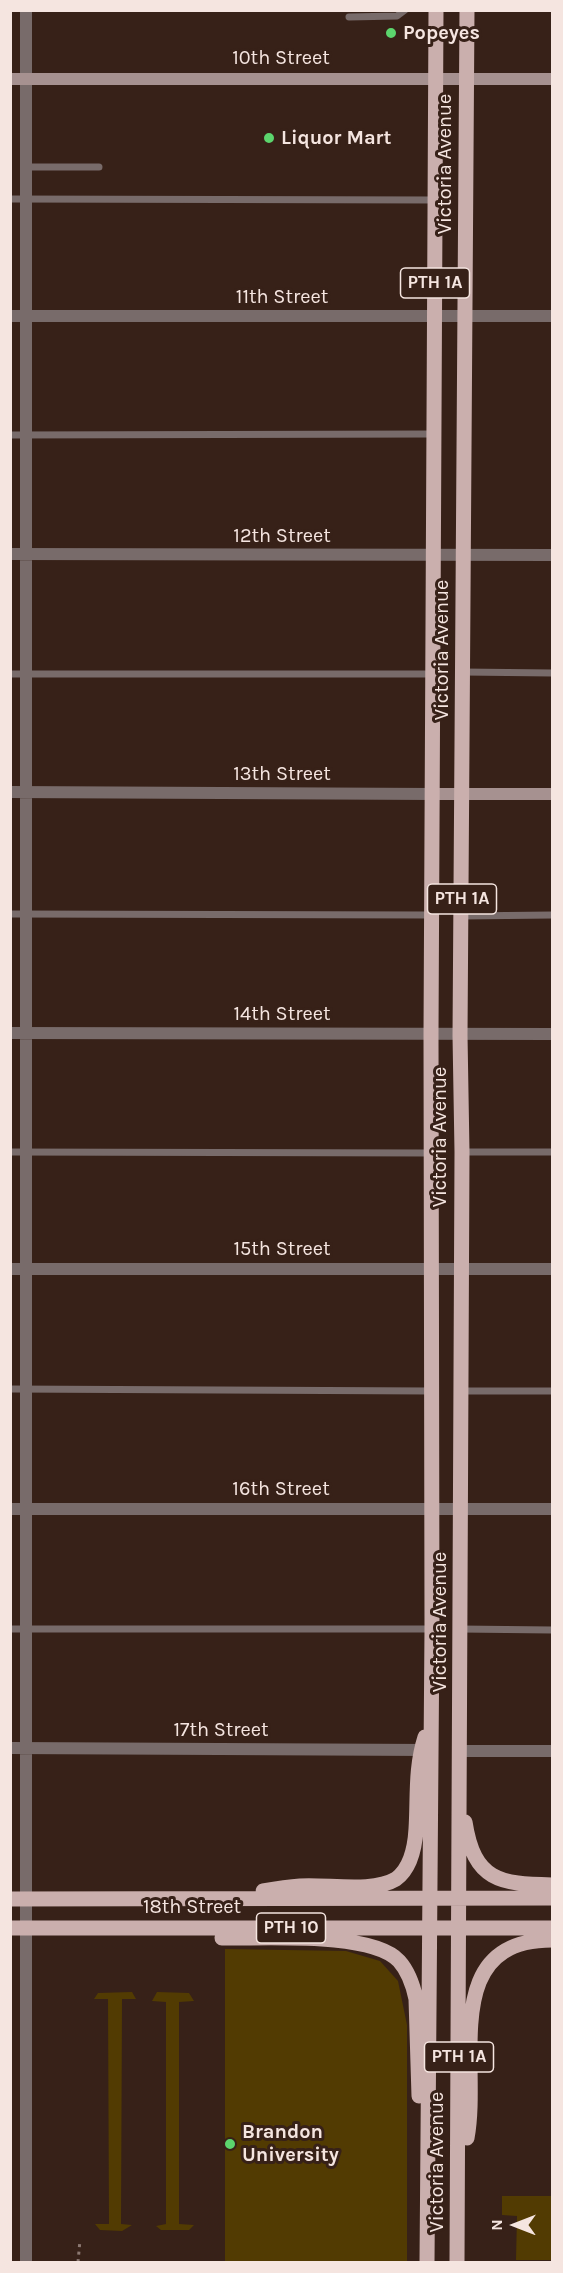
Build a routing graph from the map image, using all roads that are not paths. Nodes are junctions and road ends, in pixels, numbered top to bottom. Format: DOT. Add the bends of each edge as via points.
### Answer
graph roads {
  1 [pos="26,10"];
  2 [pos="405,10"];
  3 [pos="436,10"];
  4 [pos="467,10"];
  5 [pos="349,17"];
  6 [pos="436,78"];
  7 [pos="466,78"];
  8 [pos="10,79"];
  9 [pos="26,79"];
  10 [pos="552,79"];
  11 [pos="26,167"];
  12 [pos="99,167"];
  13 [pos="10,199"];
  14 [pos="26,199"];
  15 [pos="436,200"];
  16 [pos="10,316"];
  17 [pos="26,316"];
  18 [pos="435,316"];
  19 [pos="466,316"];
  20 [pos="552,316"];
  21 [pos="434,434"];
  22 [pos="10,435"];
  23 [pos="26,435"];
  24 [pos="10,554"];
  25 [pos="26,554"];
  26 [pos="464,555"];
  27 [pos="552,555"];
  28 [pos="434,556"];
  29 [pos="463,672"];
  30 [pos="552,673"];
  31 [pos="10,674"];
  32 [pos="26,674"];
  33 [pos="434,674"];
  34 [pos="10,792"];
  35 [pos="26,792"];
  36 [pos="434,794"];
  37 [pos="462,794"];
  38 [pos="552,794"];
  39 [pos="10,914"];
  40 [pos="26,914"];
  41 [pos="432,915"];
  42 [pos="461,915"];
  43 [pos="552,915"];
  44 [pos="10,1033"];
  45 [pos="26,1033"];
  46 [pos="431,1034"];
  47 [pos="552,1034"];
  48 [pos="460,1035"];
  49 [pos="10,1152"];
  50 [pos="26,1152"];
  51 [pos="462,1152"];
  52 [pos="552,1152"];
  53 [pos="431,1153"];
  54 [pos="461,1268"];
  55 [pos="10,1269"];
  56 [pos="26,1269"];
  57 [pos="432,1269"];
  58 [pos="552,1269"];
  59 [pos="10,1389"];
  60 [pos="26,1389"];
  61 [pos="431,1391"];
  62 [pos="461,1391"];
  63 [pos="552,1391"];
  64 [pos="430,1508"];
  65 [pos="461,1508"];
  66 [pos="10,1509"];
  67 [pos="26,1509"];
  68 [pos="552,1509"];
  69 [pos="10,1629"];
  70 [pos="26,1629"];
  71 [pos="432,1629"];
  72 [pos="460,1629"];
  73 [pos="552,1630"];
  74 [pos="10,1748"];
  75 [pos="26,1748"];
  76 [pos="426,1750"];
  77 [pos="460,1751"];
  78 [pos="552,1751"];
  79 [pos="460,1786"];
  80 [pos="552,1885"];
  81 [pos="429,1898"];
  82 [pos="459,1898"];
  83 [pos="552,1898"];
  84 [pos="10,1899"];
  85 [pos="27,1899"];
  86 [pos="228,1899"];
  87 [pos="10,1928"];
  88 [pos="27,1928"];
  89 [pos="154,1928"];
  90 [pos="429,1928"];
  91 [pos="552,1928"];
  92 [pos="459,1929"];
  93 [pos="552,1940"];
  94 [pos="428,2182"];
  95 [pos="458,2185"];
  96 [pos="26,2262"];
  97 [pos="427,2262"];
  98 [pos="458,2262"];
  1 -- 9 [label="street"];
  2 -- 5 [label="lane" via="397,16"];
  3 -- 6 [label="main road, Victoria Avenue / PTH 1A"];
  4 -- 7 [label="main road, Victoria Avenue / PTH 1A"];
  6 -- 7 [label="street, 10th Street"];
  6 -- 9 [label="street, 10th Street"];
  6 -- 15 [label="main road, Victoria Avenue / PTH 1A"];
  7 -- 10 [label="street, 10th Street"];
  7 -- 19 [label="main road, Victoria Avenue / PTH 1A"];
  8 -- 9 [label="street, 10th Street"];
  9 -- 11 [label="street"];
  11 -- 12 [label="lane"];
  11 -- 14 [label="street"];
  13 -- 14 [label="lane"];
  14 -- 15 [label="lane"];
  14 -- 17 [label="street"];
  15 -- 18 [label="main road, Victoria Avenue / PTH 1A"];
  16 -- 17 [label="street, 11th Street"];
  17 -- 18 [label="street, 11th Street"];
  17 -- 23 [label="street"];
  18 -- 19 [label="street, 11th Street"];
  18 -- 21 [label="main road, Victoria Avenue / PTH 1A"];
  19 -- 20 [label="street, 11th Street"];
  19 -- 26 [label="main road, Victoria Avenue / PTH 1A"];
  21 -- 23 [label="lane"];
  21 -- 28 [label="main road, Victoria Avenue / PTH 1A"];
  22 -- 23 [label="lane"];
  23 -- 25 [label="street"];
  24 -- 25 [label="street, 12th Street"];
  25 -- 28 [label="street, 12th Street"];
  25 -- 32 [label="street"];
  26 -- 27 [label="street, 12th Street"];
  26 -- 28 [label="street, 12th Street"];
  26 -- 29 [label="main road, Victoria Avenue / PTH 1A"];
  28 -- 33 [label="main road, Victoria Avenue / PTH 1A"];
  29 -- 30 [label="lane"];
  29 -- 37 [label="main road, Victoria Avenue / PTH 1A"];
  31 -- 32 [label="lane"];
  32 -- 33 [label="lane"];
  32 -- 35 [label="street"];
  33 -- 36 [label="main road, Victoria Avenue / PTH 1A"];
  34 -- 35 [label="street, 13th Street"];
  35 -- 36 [label="street, 13th Street"];
  35 -- 40 [label="street"];
  36 -- 37 [label="street, 13th Street"];
  36 -- 41 [label="main road, Victoria Avenue / PTH 1A"];
  37 -- 38 [label="street, 13th Street"];
  37 -- 42 [label="main road, Victoria Avenue / PTH 1A"];
  39 -- 40 [label="lane"];
  40 -- 41 [label="lane"];
  40 -- 45 [label="street"];
  41 -- 46 [label="main road, Victoria Avenue / PTH 1A"];
  42 -- 43 [label="lane"];
  42 -- 48 [label="main road, Victoria Avenue / PTH 1A"];
  44 -- 45 [label="street, 14th Street"];
  45 -- 46 [label="street, 14th Street"];
  45 -- 50 [label="street"];
  46 -- 48 [label="street, 14th Street"];
  46 -- 53 [label="main road, Victoria Avenue / PTH 1A"];
  47 -- 48 [label="street, 14th Street"];
  48 -- 51 [label="main road, Victoria Avenue / PTH 1A"];
  49 -- 50 [label="lane"];
  50 -- 53 [label="lane"];
  50 -- 56 [label="street"];
  51 -- 52 [label="lane"];
  51 -- 54 [label="main road, Victoria Avenue / PTH 1A"];
  53 -- 57 [label="main road, Victoria Avenue / PTH 1A"];
  54 -- 57 [label="street, 15th Street"];
  54 -- 58 [label="street, 15th Street"];
  54 -- 62 [label="main road, Victoria Avenue / PTH 1A"];
  55 -- 56 [label="street, 15th Street"];
  56 -- 57 [label="street, 15th Street"];
  56 -- 60 [label="street"];
  57 -- 61 [label="main road, Victoria Avenue / PTH 1A"];
  59 -- 60 [label="lane"];
  60 -- 61 [label="lane"];
  60 -- 67 [label="street"];
  61 -- 64 [label="main road, Victoria Avenue / PTH 1A"];
  62 -- 63 [label="lane"];
  62 -- 65 [label="main road, Victoria Avenue / PTH 1A"];
  64 -- 65 [label="street, 16th Street"];
  64 -- 67 [label="street, 16th Street"];
  64 -- 71 [label="main road, Victoria Avenue / PTH 1A"];
  65 -- 68 [label="street, 16th Street"];
  65 -- 72 [label="main road, Victoria Avenue / PTH 1A"];
  66 -- 67 [label="street, 16th Street"];
  67 -- 70 [label="street"];
  69 -- 70 [label="lane"];
  70 -- 71 [label="lane"];
  70 -- 75 [label="street"];
  71 -- 76 [label="main road, Victoria Avenue / PTH 1A"];
  72 -- 73 [label="lane"];
  72 -- 77 [label="main road, Victoria Avenue / PTH 1A"];
  74 -- 75 [label="street, 17th Street"];
  75 -- 76 [label="street, 17th Street"];
  75 -- 85 [label="street"];
  76 -- 81 [label="main road, Victoria Avenue / PTH 1A"];
  76 -- 86 [label="main road" via="417,1777 414,1843 397,1878 378,1885 300,1886"];
  77 -- 78 [label="street"];
  77 -- 79 [label="main road, Victoria Avenue / PTH 1A"];
  79 -- 80 [label="main road" via="472,1850 486,1872 506,1883"];
  79 -- 82 [label="main road, Victoria Avenue / PTH 1A"];
  81 -- 82 [label="main road, 18th Street / PTH 10"];
  81 -- 86 [label="main road, 18th Street / PTH 10"];
  81 -- 90 [label="main road, Victoria Avenue / PTH 1A"];
  82 -- 83 [label="main road, 18th Street / PTH 10"];
  82 -- 92 [label="main road, Victoria Avenue / PTH 1A"];
  84 -- 85 [label="main road, 18th Street / PTH 10"];
  85 -- 86 [label="main road, 18th Street / PTH 10"];
  85 -- 88 [label="street"];
  87 -- 88 [label="main road, 18th Street / PTH 10"];
  88 -- 89 [label="main road, 18th Street / PTH 10"];
  88 -- 96 [label="street"];
  89 -- 90 [label="main road, 18th Street / PTH 10"];
  89 -- 94 [label="main road" via="211,1938 356,1942 398,1960 416,1999 417,2070"];
  90 -- 92 [label="main road, 18th Street / PTH 10"];
  90 -- 94 [label="main road, Victoria Avenue / PTH 1A"];
  91 -- 92 [label="main road, 18th Street / PTH 10"];
  92 -- 95 [label="main road, Victoria Avenue / PTH 1A"];
  93 -- 95 [label="main road" via="504,1950 491,1960 476,1986 468,2133"];
  94 -- 97 [label="main road, Victoria Avenue / PTH 1A"];
  95 -- 98 [label="main road, Victoria Avenue / PTH 1A"];
}
